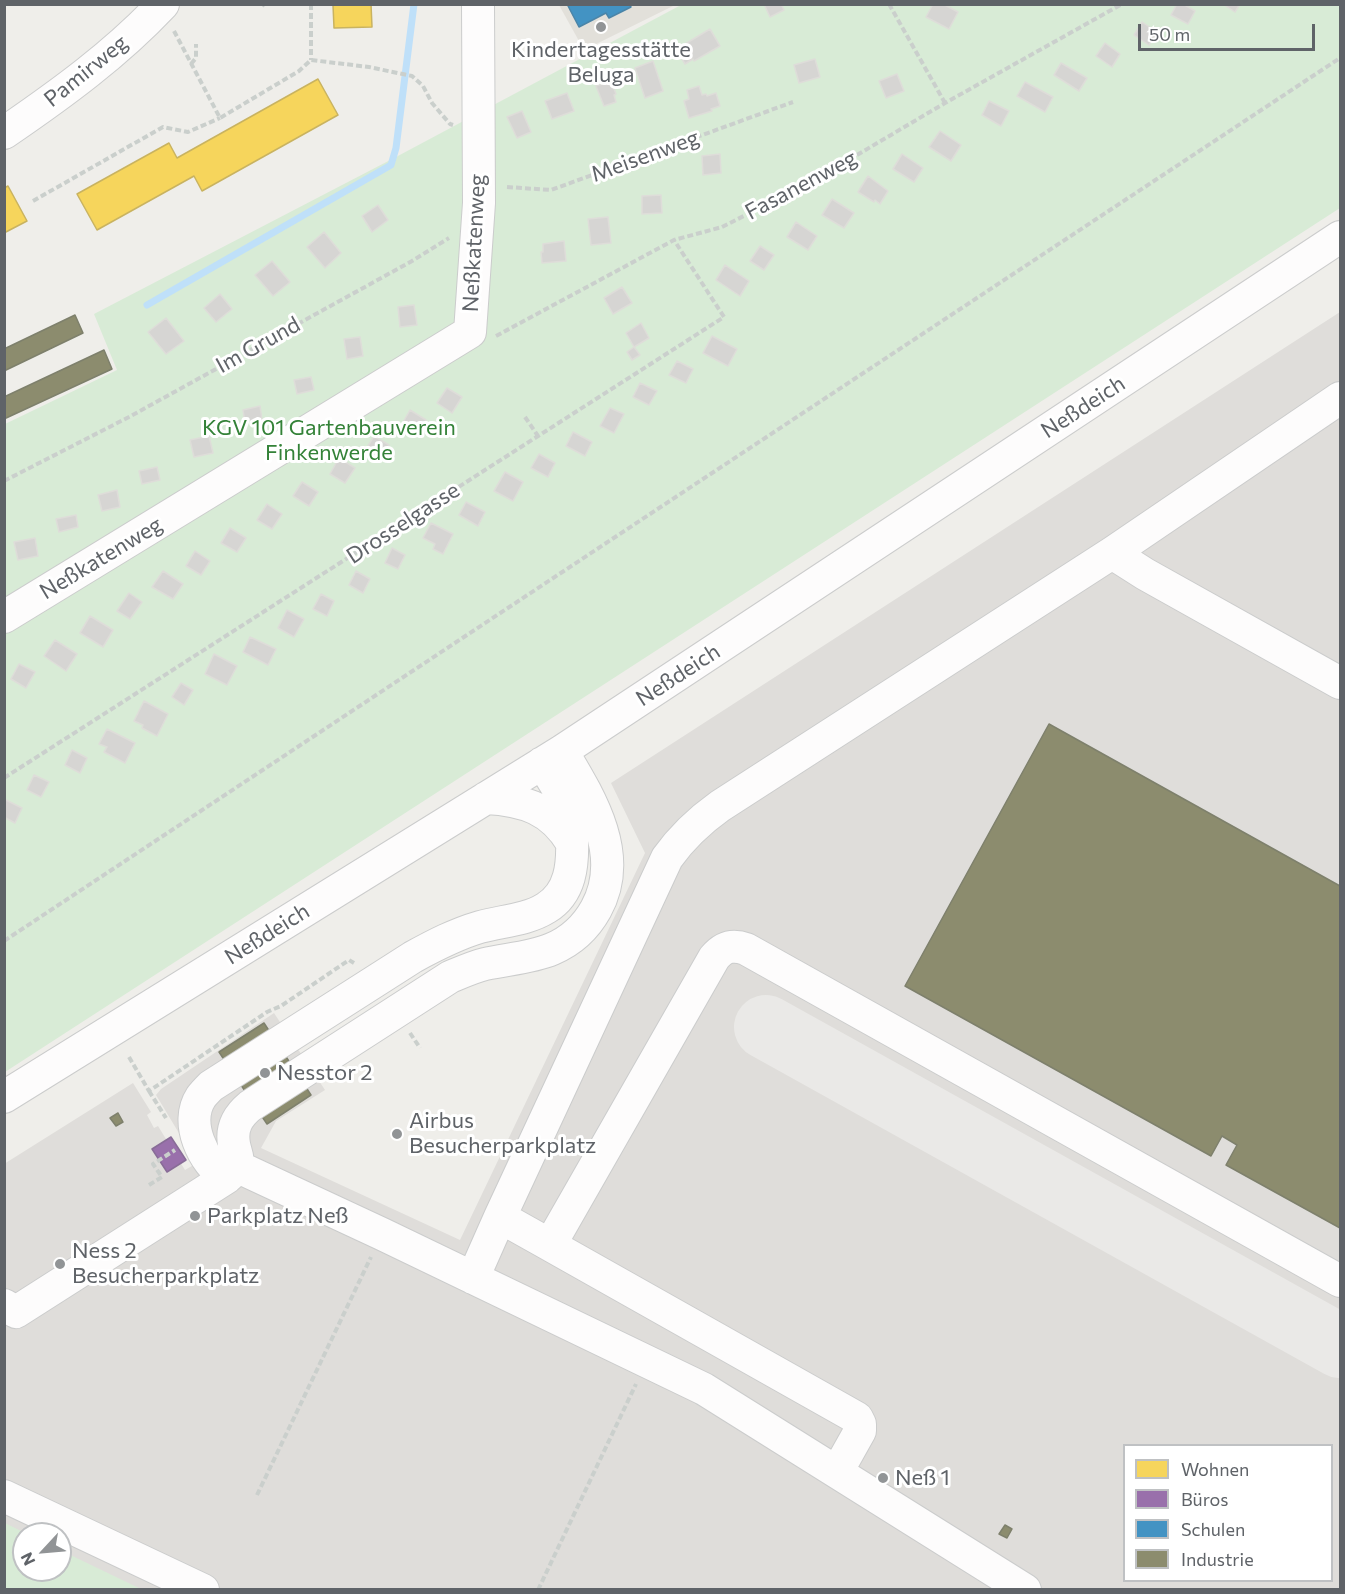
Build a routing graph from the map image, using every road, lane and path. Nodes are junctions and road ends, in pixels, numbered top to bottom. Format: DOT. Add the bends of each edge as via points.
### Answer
graph roads {
  1 [pos="311,4"];
  2 [pos="478,4"];
  3 [pos="889,4"];
  4 [pos="1122,4"];
  5 [pos="163,5"];
  6 [pos="196,44"];
  7 [pos="1341,58"];
  8 [pos="311,60"];
  9 [pos="191,64"];
  10 [pos="793,102"];
  11 [pos="945,103"];
  12 [pos="220,118"];
  13 [pos="478,127"];
  14 [pos="4,133"];
  15 [pos="486,195"];
  16 [pos="33,201"];
  17 [pos="1341,237"];
  18 [pos="674,240"];
  19 [pos="470,332"];
  20 [pos="1341,398"];
  21 [pos="525,417"];
  22 [pos="538,436"];
  23 [pos="4,481"];
  24 [pos="1112,553"];
  25 [pos="4,617"];
  26 [pos="1341,683"];
  27 [pos="552,757"];
  28 [pos="4,778"];
  29 [pos="486,798"];
  30 [pos="572,843"];
  31 [pos="4,941"];
  32 [pos="4,1097"];
  33 [pos="173,1151"];
  34 [pos="231,1172"];
  35 [pos="149,1185"];
  36 [pos="500,1217"];
  37 [pos="382,1234"];
  38 [pos="550,1245"];
  39 [pos="473,1278"];
  40 [pos="1341,1281"];
  41 [pos="4,1305"];
  42 [pos="647,1362"];
  43 [pos="837,1472"];
  44 [pos="257,1495"];
  45 [pos="4,1496"];
  46 [pos="204,1590"];
  47 [pos="538,1590"];
  48 [pos="1025,1590"];
  1 -- 8 [label="path"];
  2 -- 13 [label="street, Neßkatenweg"];
  3 -- 11 [label="path"];
  4 -- 11 [label="path, Fasanenweg"];
  5 -- 9 [label="path"];
  5 -- 14 [label="street, Pamirweg" via="87,74"];
  6 -- 9 [label="path" via="196,58"];
  7 -- 31 [label="path"];
  8 -- 12 [label="path"];
  8 -- 13 [label="path" via="412,76 450,124"];
  9 -- 12 [label="path"];
  10 -- 15 [label="path, Meisenweg" via="550,190"];
  11 -- 18 [label="path, Fasanenweg" via="813,180 722,227"];
  12 -- 16 [label="path" via="188,132 163,127"];
  13 -- 15 [label="street, Neßkatenweg"];
  15 -- 19 [label="street, Neßkatenweg"];
  15 -- 23 [label="path, Im Grund" via="464,229 412,261"];
  17 -- 27 [label="street, Neßdeich"];
  18 -- 19 [label="path, Fasanenweg" via="493,338"];
  18 -- 22 [label="path, Drosselgasse" via="724,317"];
  19 -- 25 [label="street, Neßkatenweg"];
  20 -- 24 [label="street"];
  21 -- 22 [label="path"];
  22 -- 28 [label="path, Drosselgasse"];
  24 -- 26 [label="street"];
  24 -- 36 [label="street" via="720,806 679,842 667,858"];
  27 -- 29 [label="street, Neßdeich"];
  27 -- 30 [label="street" via="568,808"];
  27 -- 34 [label="street" via="578,778 603,833 608,873 591,917 572,937 552,949 484,964 450,977 250,1106 236,1122 233,1144 238,1158"];
  29 -- 30 [label="street" via="508,799 534,807 560,825"];
  29 -- 32 [label="street, Neßdeich"];
  30 -- 34 [label="street" via="570,877 549,907 433,946 211,1086 196,1107 200,1145 216,1171"];
  33 -- 35 [label="path" via="153,1164 162,1177"];
  34 -- 37 [label="street"];
  34 -- 41 [label="street" via="16,1312"];
  36 -- 38 [label="street"];
  36 -- 39 [label="street"];
  37 -- 39 [label="street"];
  37 -- 44 [label="path"];
  38 -- 40 [label="street" via="714,958 732,946 746,949"];
  38 -- 43 [label="street" via="857,1418 860,1431"];
  39 -- 42 [label="street"];
  42 -- 43 [label="street" via="704,1389"];
  42 -- 47 [label="path"];
  43 -- 48 [label="street"];
  45 -- 46 [label="street"];
}
